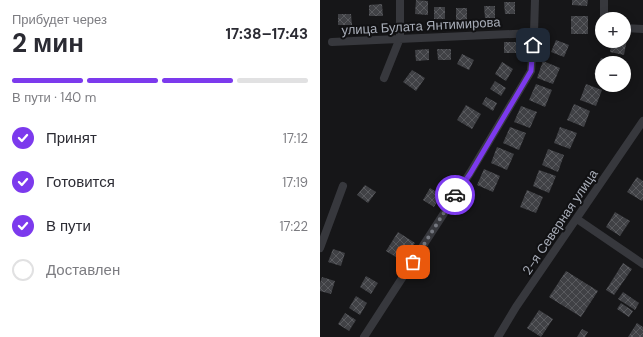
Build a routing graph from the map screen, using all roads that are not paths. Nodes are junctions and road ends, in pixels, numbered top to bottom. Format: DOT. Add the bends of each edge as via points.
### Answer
graph roads {
  1 [pos="400,0"];
  2 [pos="535,0"];
  3 [pos="604,0"];
  4 [pos="604,12"];
  5 [pos="631,28"];
  6 [pos="643,29"];
  7 [pos="534,33"];
  8 [pos="400,38"];
  9 [pos="332,42"];
  10 [pos="384,78"];
  11 [pos="643,121"];
  12 [pos="344,186"];
  13 [pos="577,219"];
  14 [pos="320,248"];
  15 [pos="643,264"];
  16 [pos="364,337"];
  17 [pos="498,337"];
  1 -- 8 [label="street"];
  2 -- 7 [label="street"];
  3 -- 4 [label="street"];
  5 -- 6 [label="street"];
  7 -- 8 [label="street, улица Булата Янтимирова"];
  7 -- 16 [label="street" via="531,71 470,174"];
  8 -- 9 [label="street, улица Булата Янтимирова"];
  8 -- 10 [label="street"];
  11 -- 13 [label="street, 2-я Северная улица"];
  12 -- 14 [label="street"];
  13 -- 15 [label="street"];
  13 -- 17 [label="street, 2-я Северная улица"];
}
